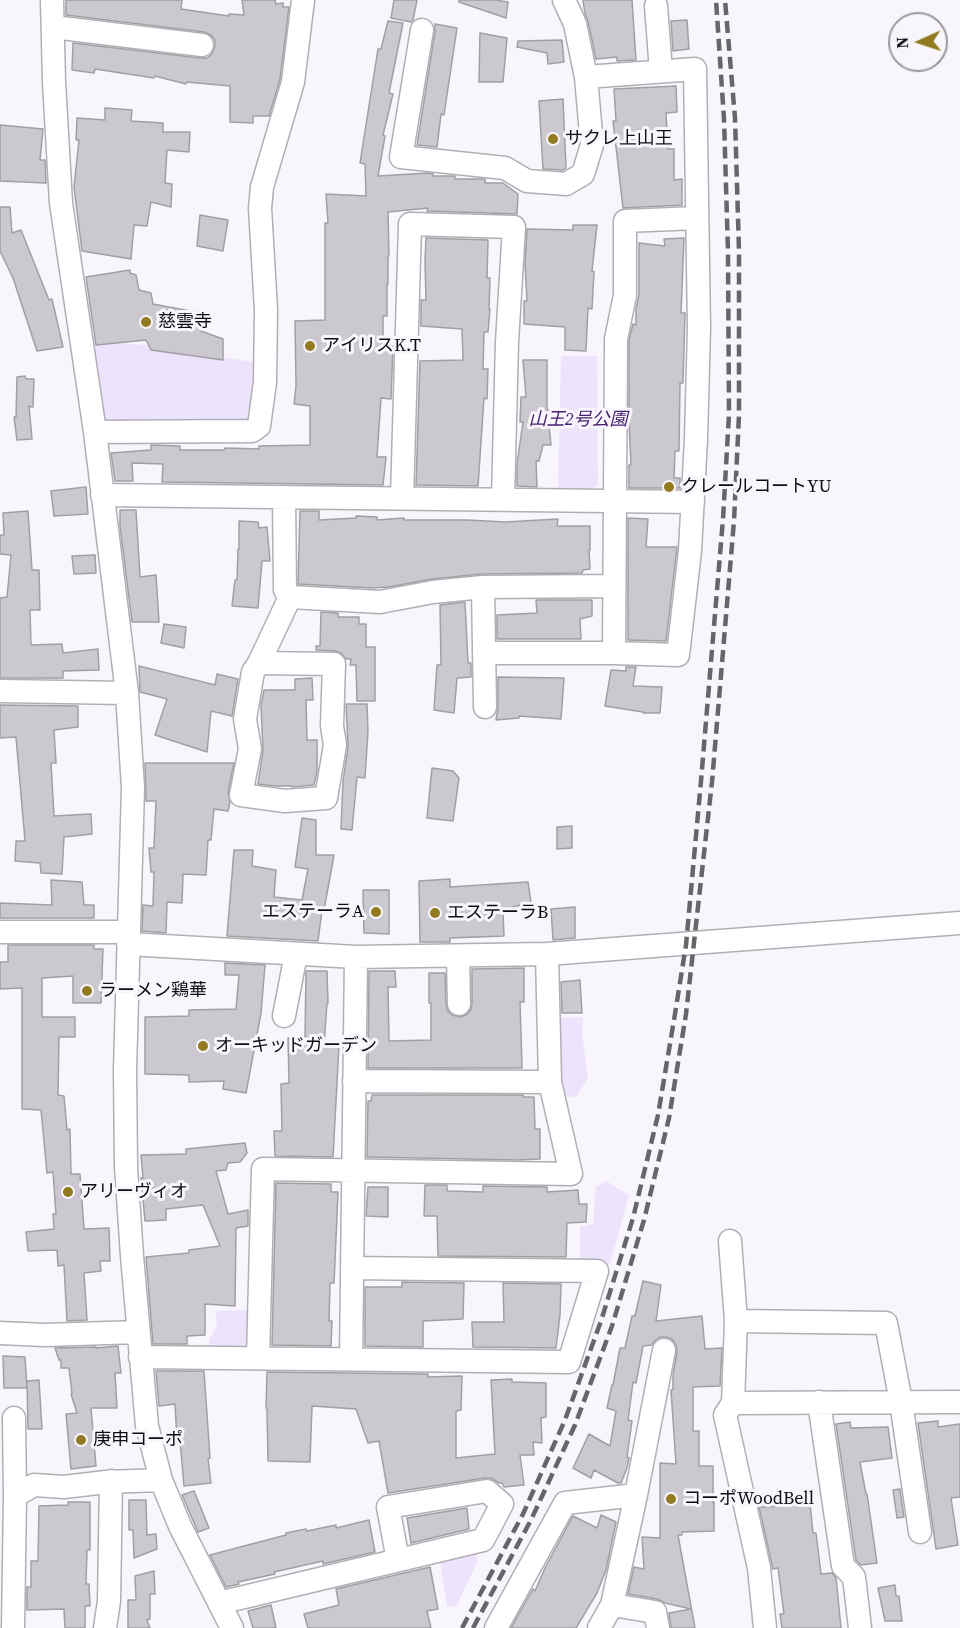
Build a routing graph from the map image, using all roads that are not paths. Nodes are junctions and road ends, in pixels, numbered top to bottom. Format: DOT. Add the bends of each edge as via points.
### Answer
graph roads {
  1 [pos="52,0"];
  2 [pos="303,0"];
  3 [pos="564,0"];
  4 [pos="656,6"];
  5 [pos="53,27"];
  6 [pos="422,30"];
  7 [pos="202,45"];
  8 [pos="661,71"];
  9 [pos="586,77"];
  10 [pos="697,218"];
  11 [pos="95,432"];
  12 [pos="102,495"];
  13 [pos="284,497"];
  14 [pos="402,498"];
  15 [pos="503,499"];
  16 [pos="615,500"];
  17 [pos="693,502"];
  18 [pos="614,586"];
  19 [pos="483,587"];
  20 [pos="290,597"];
  21 [pos="484,653"];
  22 [pos="614,653"];
  23 [pos="259,663"];
  24 [pos="0,692"];
  25 [pos="127,693"];
  26 [pos="485,707"];
  27 [pos="960,923"];
  28 [pos="0,932"];
  29 [pos="129,938"];
  30 [pos="296,954"];
  31 [pos="547,954"];
  32 [pos="458,956"];
  33 [pos="356,957"];
  34 [pos="459,1004"];
  35 [pos="284,1016"];
  36 [pos="354,1081"];
  37 [pos="550,1082"];
  38 [pos="353,1170"];
  39 [pos="730,1241"];
  40 [pos="352,1268"];
  41 [pos="736,1321"];
  42 [pos="138,1332"];
  43 [pos="0,1333"];
  44 [pos="664,1350"];
  45 [pos="140,1357"];
  46 [pos="258,1358"];
  47 [pos="351,1359"];
  48 [pos="819,1402"];
  49 [pos="901,1402"];
  50 [pos="960,1402"];
  51 [pos="733,1403"];
  52 [pos="14,1418"];
  53 [pos="161,1480"];
  54 [pos="111,1481"];
  55 [pos="636,1495"];
  56 [pos="15,1496"];
  57 [pos="920,1532"];
  58 [pos="398,1560"];
  59 [pos="219,1603"];
  60 [pos="612,1605"];
  61 [pos="13,1628"];
  62 [pos="105,1628"];
  63 [pos="232,1628"];
  64 [pos="496,1628"];
  65 [pos="599,1628"];
  66 [pos="658,1628"];
  67 [pos="765,1628"];
  68 [pos="860,1628"];
  1 -- 5 [label="street"];
  2 -- 11 [label="street" via="293,82 262,187 266,322 265,382 259,426 252,431"];
  3 -- 9 [label="street" via="575,24"];
  4 -- 8 [label="street"];
  5 -- 7 [label="street"];
  5 -- 11 [label="street" via="61,203"];
  6 -- 9 [label="street" via="401,157 505,168 527,181 566,184 583,174 592,145"];
  8 -- 9 [label="street"];
  8 -- 10 [label="street" via="695,69"];
  10 -- 16 [label="street" via="625,221 625,295 616,339"];
  10 -- 17 [label="street" via="699,328"];
  11 -- 12 [label="street"];
  12 -- 13 [label="street"];
  12 -- 25 [label="street"];
  13 -- 14 [label="street"];
  13 -- 20 [label="street" via="285,590"];
  14 -- 15 [label="street"];
  14 -- 15 [label="street" via="410,224 514,227"];
  15 -- 16 [label="street"];
  16 -- 17 [label="street"];
  16 -- 18 [label="street"];
  17 -- 22 [label="street" via="678,655"];
  18 -- 19 [label="street"];
  18 -- 22 [label="street"];
  19 -- 20 [label="street" via="381,602"];
  19 -- 21 [label="street"];
  20 -- 23 [label="street"];
  21 -- 22 [label="street"];
  21 -- 26 [label="street"];
  23 -- 23 [label="street" via="253,672 245,719 250,749 241,795 285,801 326,798 335,745 334,664"];
  24 -- 25 [label="street"];
  25 -- 29 [label="street" via="133,788"];
  27 -- 31 [label="street"];
  28 -- 29 [label="street"];
  29 -- 30 [label="street"];
  29 -- 42 [label="street" via="126,1167"];
  30 -- 33 [label="street"];
  30 -- 35 [label="street"];
  31 -- 32 [label="street"];
  31 -- 37 [label="street"];
  32 -- 33 [label="street"];
  32 -- 34 [label="street"];
  33 -- 36 [label="street"];
  36 -- 37 [label="street"];
  36 -- 38 [label="street"];
  37 -- 38 [label="street" via="571,1174"];
  38 -- 40 [label="street"];
  38 -- 46 [label="street" via="263,1169"];
  39 -- 41 [label="street"];
  40 -- 47 [label="street"];
  40 -- 47 [label="street" via="597,1271 569,1362"];
  41 -- 49 [label="street" via="886,1323"];
  41 -- 51 [label="street"];
  42 -- 43 [label="street"];
  42 -- 45 [label="street"];
  44 -- 55 [label="street"];
  45 -- 46 [label="street"];
  45 -- 53 [label="street" via="147,1426"];
  46 -- 47 [label="street"];
  48 -- 49 [label="street"];
  48 -- 51 [label="street"];
  48 -- 68 [label="street" via="843,1566 854,1577"];
  49 -- 50 [label="street"];
  49 -- 57 [label="street"];
  51 -- 67 [label="street" via="725,1415 759,1568"];
  52 -- 56 [label="street"];
  53 -- 54 [label="street"];
  53 -- 59 [label="street"];
  54 -- 56 [label="street" via="64,1487 34,1485"];
  54 -- 62 [label="street"];
  55 -- 60 [label="street"];
  55 -- 64 [label="street" via="565,1503"];
  56 -- 61 [label="street"];
  58 -- 58 [label="street" via="388,1507 487,1491 502,1504 483,1540"];
  58 -- 59 [label="street"];
  59 -- 63 [label="street"];
  60 -- 65 [label="street"];
  60 -- 66 [label="street" via="655,1612"];
}
